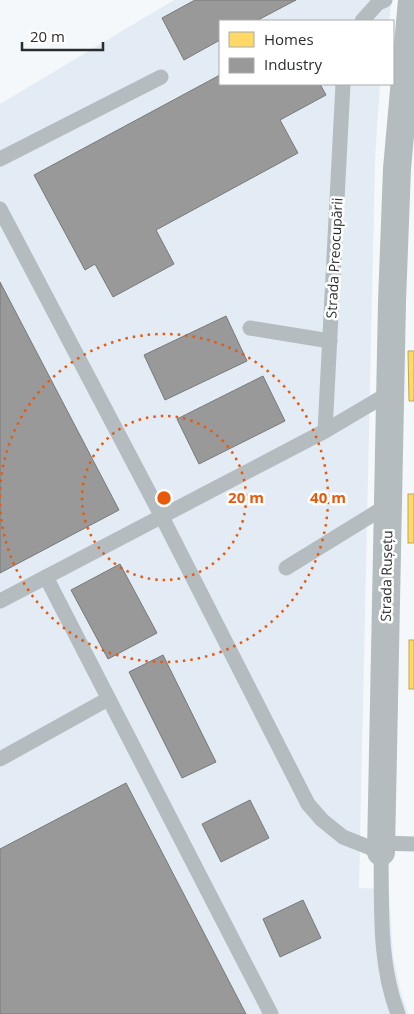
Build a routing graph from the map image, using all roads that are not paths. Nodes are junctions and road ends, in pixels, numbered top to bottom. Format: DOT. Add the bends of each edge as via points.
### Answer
graph roads {
  1 [pos="385,0"];
  2 [pos="400,0"];
  3 [pos="412,0"];
  4 [pos="363,20"];
  5 [pos="161,77"];
  6 [pos="343,85"];
  7 [pos="0,160"];
  8 [pos="0,209"];
  9 [pos="403,301"];
  10 [pos="250,328"];
  11 [pos="330,341"];
  12 [pos="391,392"];
  13 [pos="325,432"];
  14 [pos="388,505"];
  15 [pos="162,517"];
  16 [pos="286,568"];
  17 [pos="46,577"];
  18 [pos="0,601"];
  19 [pos="108,699"];
  20 [pos="0,759"];
  21 [pos="414,844"];
  22 [pos="381,847"];
  23 [pos="271,1014"];
  24 [pos="398,1014"];
  1 -- 4 [label="lane"];
  2 -- 3 [label="lane"];
  3 -- 9 [label="street, Strada Rușețu" via="397,169"];
  5 -- 7 [label="lane"];
  6 -- 11 [label="lane, Strada Preocupării"];
  8 -- 15 [label="lane"];
  9 -- 12 [label="street, Strada Rușețu"];
  10 -- 11 [label="lane"];
  11 -- 13 [label="lane, Strada Preocupării"];
  12 -- 13 [label="lane"];
  12 -- 14 [label="street, Strada Rușețu"];
  13 -- 15 [label="lane"];
  14 -- 16 [label="lane"];
  14 -- 22 [label="street, Strada Rușețu"];
  15 -- 17 [label="lane"];
  15 -- 22 [label="lane" via="308,804 343,837"];
  17 -- 18 [label="lane"];
  17 -- 19 [label="lane"];
  19 -- 20 [label="lane"];
  19 -- 23 [label="lane"];
  21 -- 22 [label="lane"];
  22 -- 24 [label="lane" via="383,947 387,978"];
}
